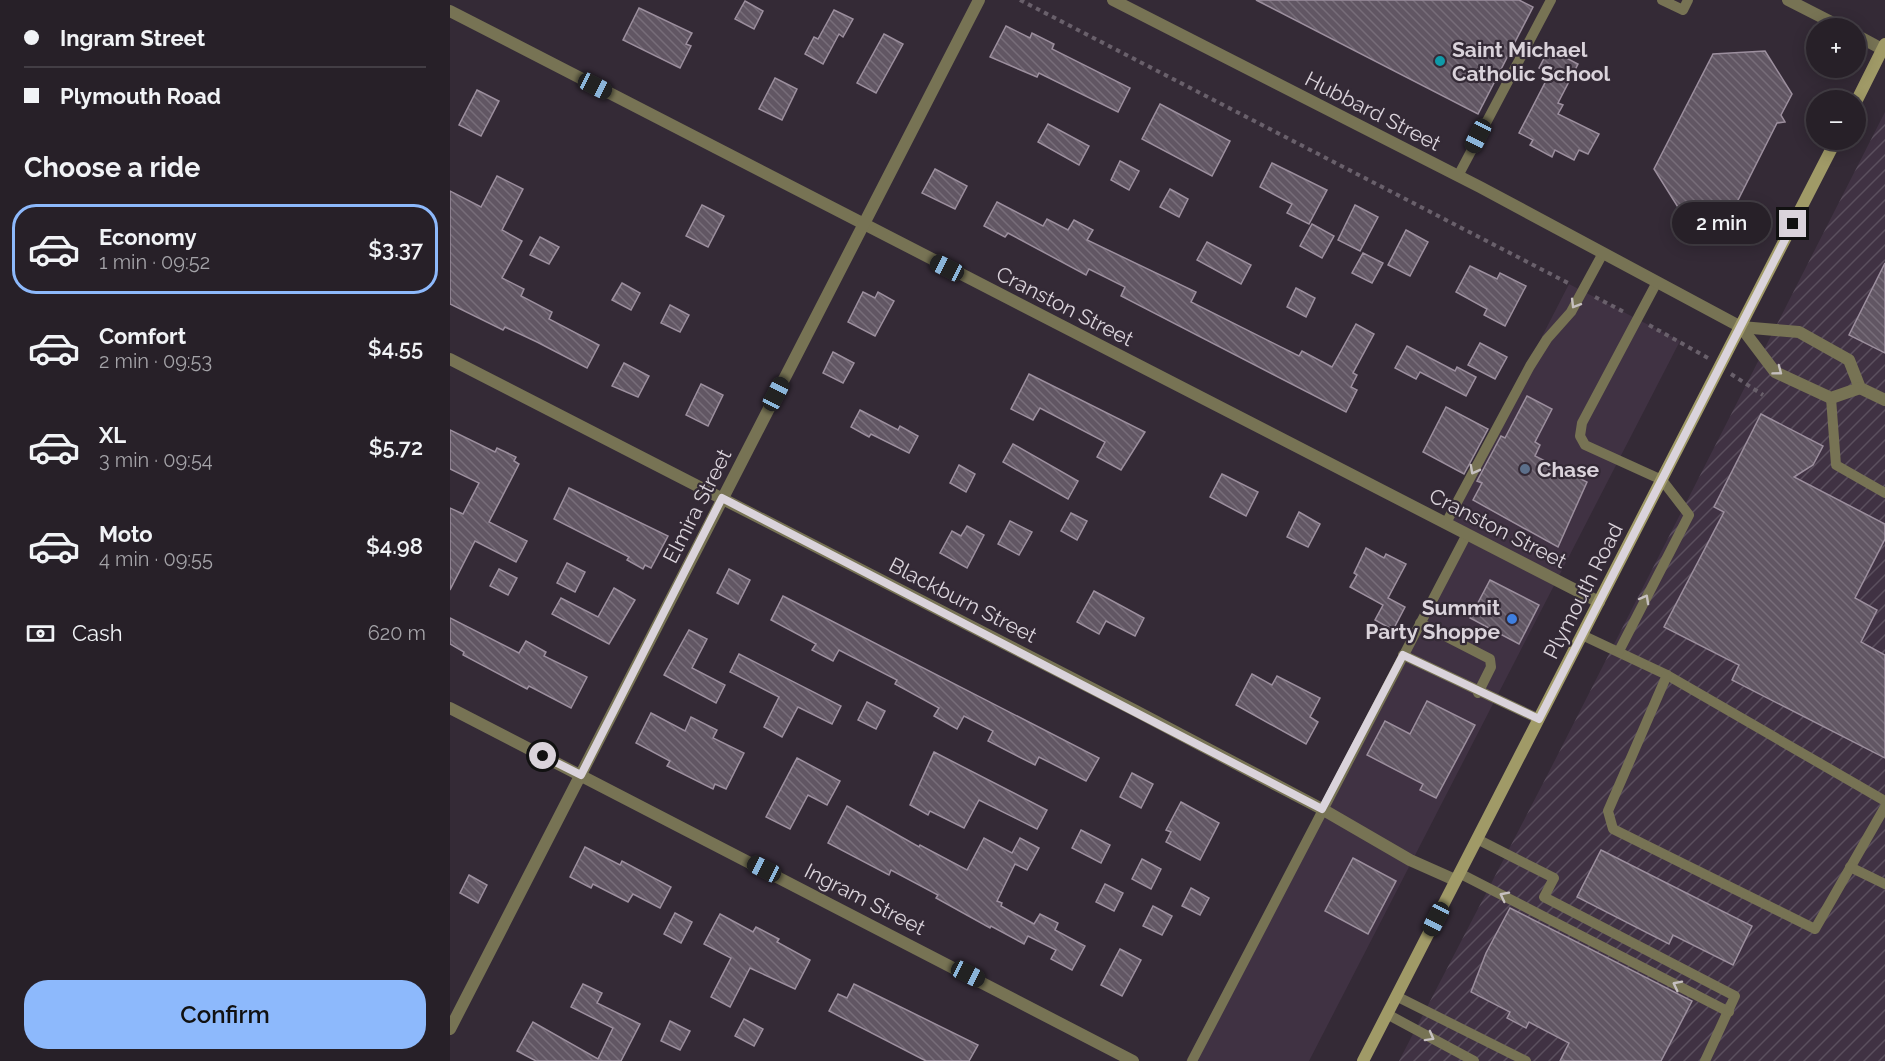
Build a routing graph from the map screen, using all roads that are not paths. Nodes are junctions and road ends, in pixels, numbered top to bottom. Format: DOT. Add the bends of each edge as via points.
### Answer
graph roads {
  1 [pos="979,0"];
  2 [pos="1113,0"];
  3 [pos="1551,0"];
  4 [pos="1662,0"];
  5 [pos="1688,0"];
  6 [pos="1788,0"];
  7 [pos="450,11"];
  8 [pos="1823,18"];
  9 [pos="1866,39"];
  10 [pos="1884,46"];
  11 [pos="1862,90"];
  12 [pos="1831,150"];
  13 [pos="1458,176"];
  14 [pos="864,225"];
  15 [pos="1603,253"];
  16 [pos="1657,282"];
  17 [pos="1741,327"];
  18 [pos="450,359"];
  19 [pos="1860,388"];
  20 [pos="1831,398"];
  21 [pos="1885,400"];
  22 [pos="1662,480"];
  23 [pos="1885,493"];
  24 [pos="722,498"];
  25 [pos="1446,523"];
  26 [pos="1467,534"];
  27 [pos="1599,602"];
  28 [pos="1420,623"];
  29 [pos="1582,635"];
  30 [pos="1619,651"];
  31 [pos="1403,655"];
  32 [pos="1667,675"];
  33 [pos="1478,693"];
  34 [pos="450,708"];
  35 [pos="1539,719"];
  36 [pos="581,775"];
  37 [pos="1885,801"];
  38 [pos="1885,807"];
  39 [pos="1322,809"];
  40 [pos="1477,839"];
  41 [pos="1850,867"];
  42 [pos="1457,877"];
  43 [pos="1885,884"];
  44 [pos="1396,996"];
  45 [pos="1729,1012"];
  46 [pos="1387,1014"];
  47 [pos="450,1029"];
  48 [pos="1133,1061"];
  49 [pos="1192,1061"];
  50 [pos="1363,1061"];
  51 [pos="1474,1061"];
  52 [pos="1526,1061"];
  53 [pos="1705,1061"];
  1 -- 14 [label="street, Elmira Street"];
  2 -- 13 [label="street, Hubbard Street"];
  3 -- 13 [label="lane"];
  4 -- 5 [label="lane" via="1683,10"];
  6 -- 8 [label="street"];
  7 -- 14 [label="street, Cranston Street"];
  9 -- 10 [label="street"];
  10 -- 11 [label="main road"];
  12 -- 17 [label="main road, Plymouth Road"];
  13 -- 15 [label="street, Hubbard Street"];
  14 -- 24 [label="street, Elmira Street"];
  14 -- 25 [label="street, Cranston Street"];
  15 -- 16 [label="street, Hubbard Street"];
  15 -- 25 [label="lane, one-way" via="1571,312 1530,366"];
  16 -- 17 [label="street, Hubbard Street"];
  16 -- 22 [label="lane" via="1582,423 1580,436 1585,445"];
  17 -- 19 [label="street" via="1798,332 1849,360"];
  17 -- 20 [label="street, one-way" via="1775,372"];
  17 -- 22 [label="main road, Plymouth Road"];
  18 -- 24 [label="street, Blackburn Street"];
  19 -- 20 [label="street"];
  19 -- 21 [label="street"];
  20 -- 23 [label="lane" via="1836,465"];
  22 -- 27 [label="main road, Plymouth Road"];
  30 -- 22 [label="lane, one-way" via="1689,515"];
  24 -- 36 [label="street, Elmira Street"];
  24 -- 39 [label="street, Blackburn Street"];
  25 -- 26 [label="street, Cranston Street"];
  26 -- 27 [label="street, Cranston Street"];
  26 -- 28 [label="lane"];
  27 -- 29 [label="main road, Plymouth Road"];
  28 -- 31 [label="lane"];
  28 -- 33 [label="lane" via="1490,659 1491,667"];
  29 -- 30 [label="lane"];
  29 -- 35 [label="main road, Plymouth Road"];
  30 -- 32 [label="lane"];
  31 -- 33 [label="lane"];
  31 -- 39 [label="lane"];
  32 -- 37 [label="lane"];
  32 -- 41 [label="lane" via="1608,811 1613,829 1815,930"];
  33 -- 35 [label="lane"];
  34 -- 36 [label="street, Ingram Street"];
  35 -- 40 [label="main road, Plymouth Road"];
  36 -- 47 [label="street, Elmira Street"];
  36 -- 48 [label="street, Ingram Street"];
  38 -- 41 [label="lane"];
  39 -- 42 [label="street, Blackburn Street" via="1410,860"];
  39 -- 49 [label="lane"];
  40 -- 42 [label="main road, Plymouth Road"];
  40 -- 45 [label="lane" via="1554,878 1544,897 1736,996"];
  41 -- 43 [label="lane"];
  42 -- 44 [label="main road, Plymouth Road"];
  45 -- 42 [label="lane, one-way"];
  44 -- 46 [label="main road, Plymouth Road"];
  44 -- 52 [label="lane"];
  45 -- 53 [label="lane"];
  46 -- 50 [label="main road, Plymouth Road"];
  46 -- 51 [label="lane, one-way"];
}
